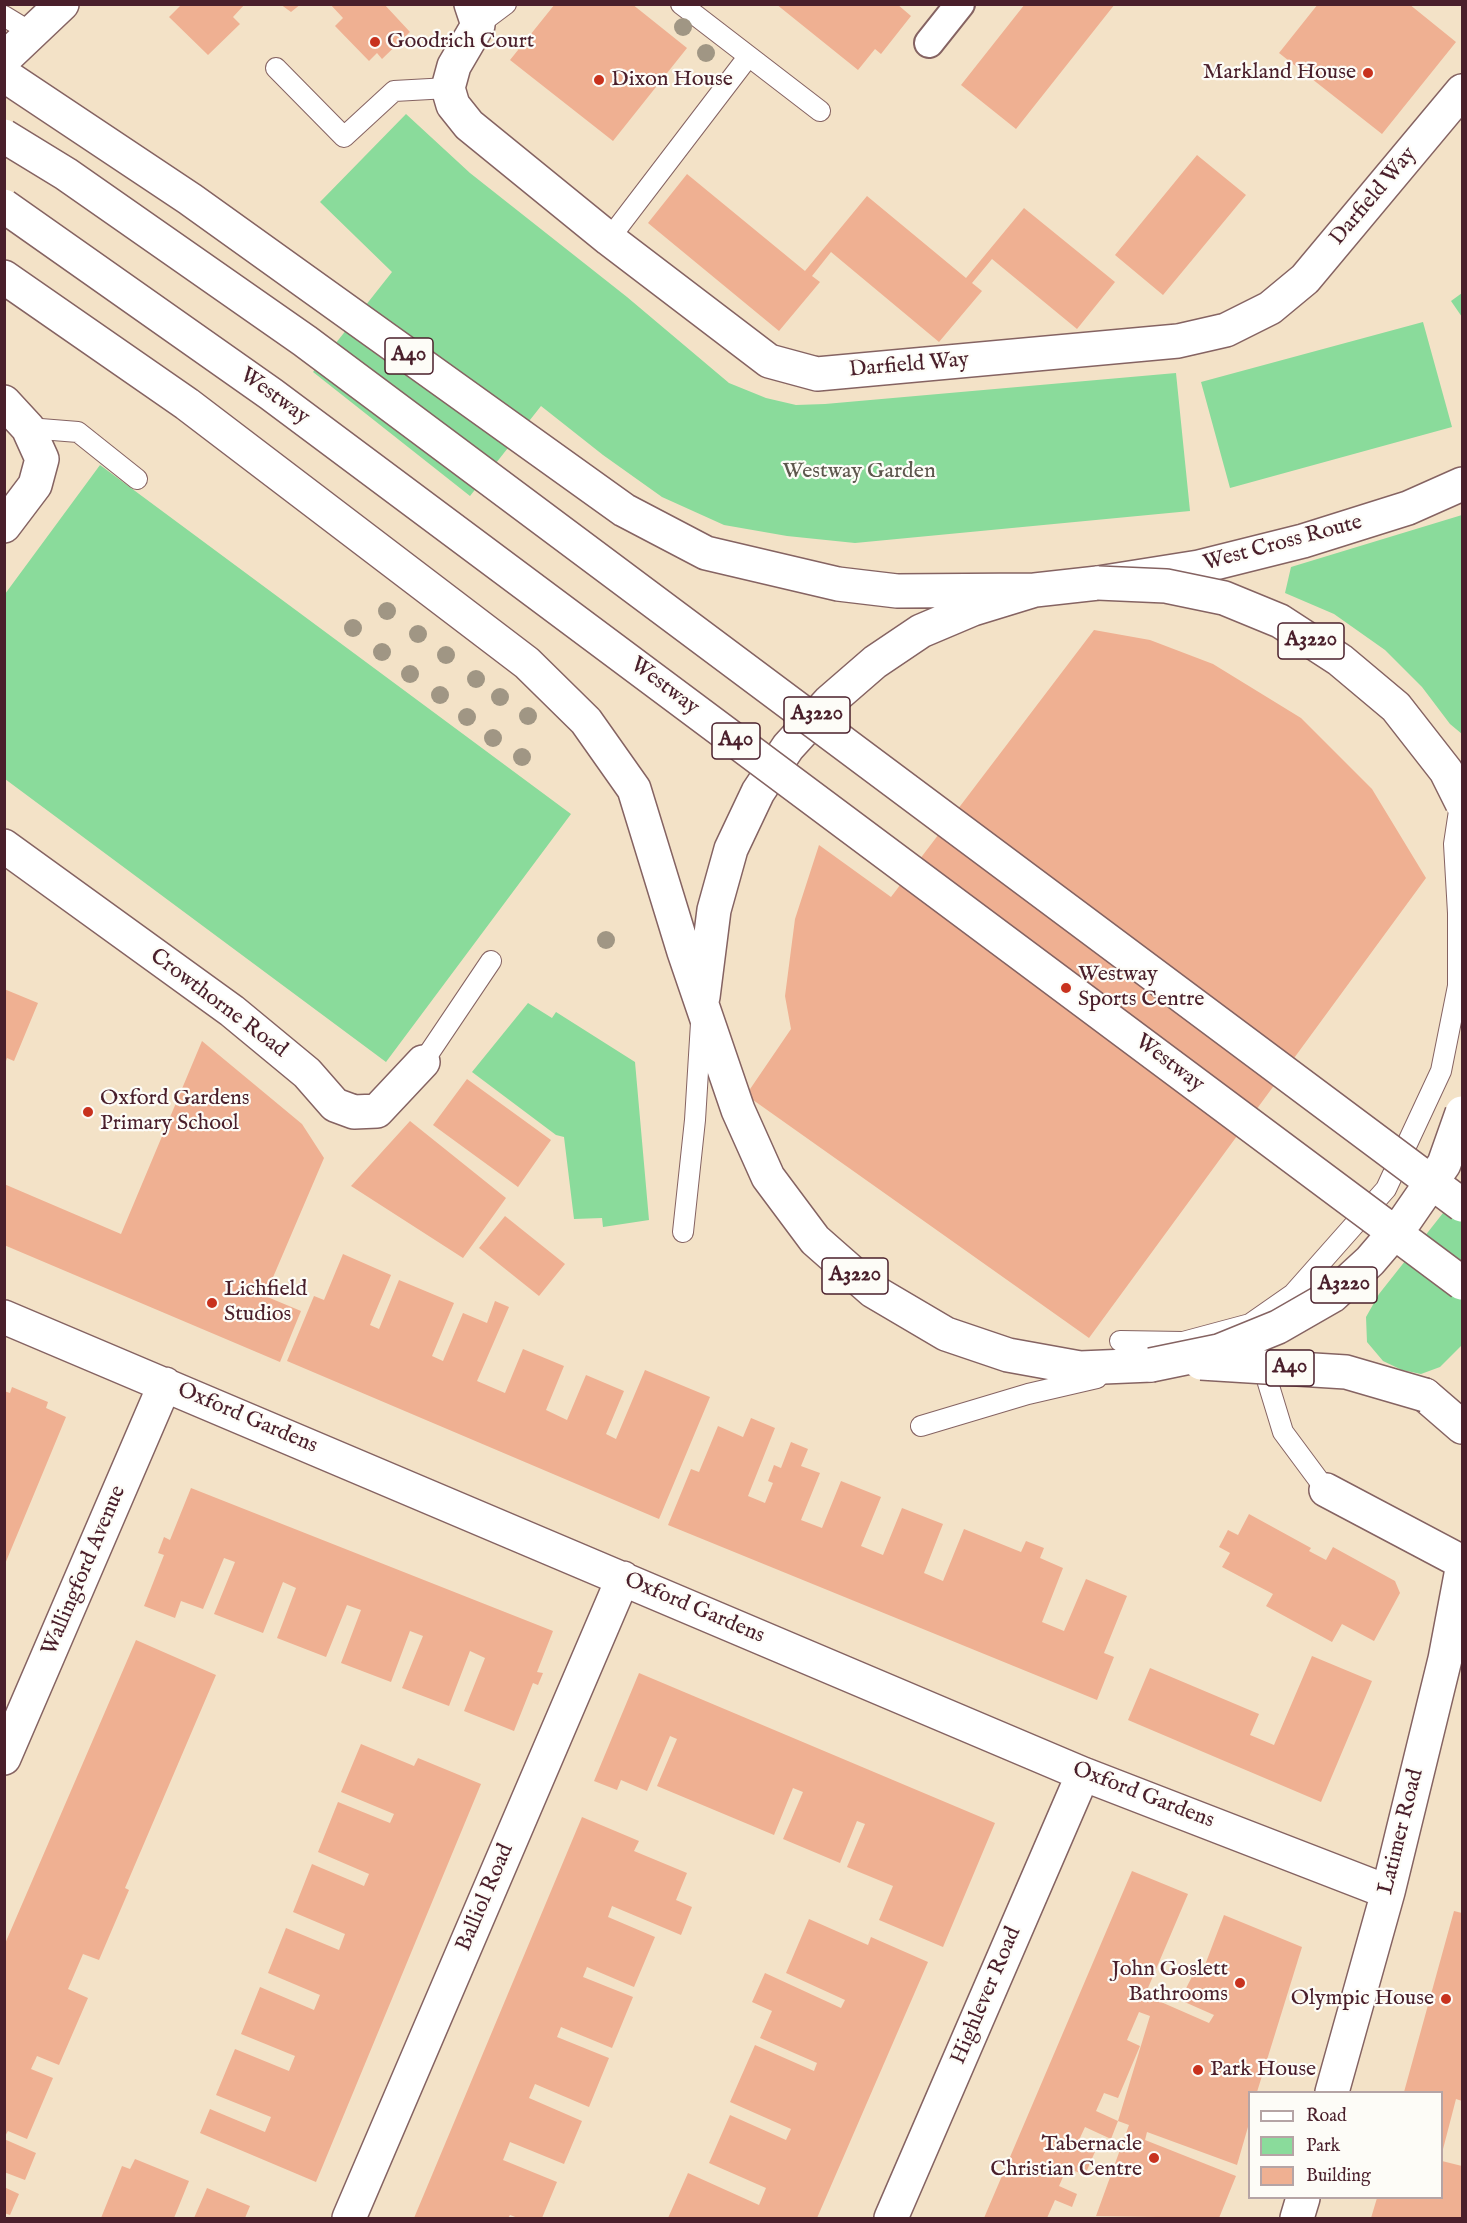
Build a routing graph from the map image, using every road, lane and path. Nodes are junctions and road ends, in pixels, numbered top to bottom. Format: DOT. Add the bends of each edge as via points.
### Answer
graph roads {
  1 [pos="62,4"];
  2 [pos="506,4"];
  3 [pos="681,4"];
  4 [pos="960,4"];
  5 [pos="4,15"];
  6 [pos="474,15"];
  7 [pos="32,33"];
  8 [pos="929,43"];
  9 [pos="748,57"];
  10 [pos="4,59"];
  11 [pos="276,68"];
  12 [pos="4,75"];
  13 [pos="448,88"];
  14 [pos="1462,91"];
  15 [pos="820,111"];
  16 [pos="4,136"];
  17 [pos="4,206"];
  18 [pos="609,239"];
  19 [pos="4,277"];
  20 [pos="4,402"];
  21 [pos="28,428"];
  22 [pos="137,479"];
  23 [pos="1462,484"];
  24 [pos="4,526"];
  25 [pos="1098,584"];
  26 [pos="1035,590"];
  27 [pos="1462,786"];
  28 [pos="1462,803"];
  29 [pos="4,846"];
  30 [pos="490,962"];
  31 [pos="702,1004"];
  32 [pos="423,1062"];
  33 [pos="1462,1113"];
  34 [pos="1462,1205"];
  35 [pos="683,1232"];
  36 [pos="1462,1283"];
  37 [pos="4,1317"];
  38 [pos="1250,1324"];
  39 [pos="1120,1341"];
  40 [pos="1151,1365"];
  41 [pos="165,1384"];
  42 [pos="1425,1395"];
  43 [pos="1462,1410"];
  44 [pos="921,1426"];
  45 [pos="1462,1426"];
  46 [pos="1326,1490"];
  47 [pos="1462,1562"];
  48 [pos="1462,1569"];
  49 [pos="623,1578"];
  50 [pos="4,1758"];
  51 [pos="1083,1774"];
  52 [pos="1388,1892"];
  53 [pos="1332,2091"];
  54 [pos="1303,2199"];
  55 [pos="349,2218"];
  56 [pos="891,2218"];
  57 [pos="1298,2218"];
  1 -- 7 [label="main road"];
  2 -- 6 [label="lane"];
  3 -- 9 [label="lane"];
  4 -- 8 [label="street"];
  5 -- 7 [label="lane"];
  6 -- 13 [label="main road"];
  7 -- 10 [label="main road"];
  9 -- 15 [label="lane"];
  9 -- 18 [label="lane"];
  11 -- 13 [label="lane" via="344,137 394,91"];
  12 -- 26 [label="main road, A40" via="190,199 624,510 706,553 838,584 897,591"];
  13 -- 18 [label="main road, Darfield Way" via="453,105 469,125"];
  14 -- 18 [label="main road, Darfield Way" via="1305,279 1270,308 1226,330 1178,341 817,374 769,361"];
  16 -- 34 [label="main road, A40, bridge" via="66,174 305,341"];
  17 -- 36 [label="main road, Westway / A40, bridge" via="271,394"];
  19 -- 31 [label="main road" via="187,404 527,663 586,721 634,789"];
  20 -- 21 [label="main road"];
  21 -- 22 [label="lane" via="78,432"];
  21 -- 24 [label="main road" via="42,459 34,485"];
  23 -- 25 [label="main road, West Cross Route / A3220, bridge" via="1408,508 1303,541 1199,567"];
  25 -- 26 [label="main road, A3220"];
  25 -- 28 [label="main road, A3220, bridge" via="1166,586 1224,598 1280,621 1341,660 1396,707 1446,771"];
  26 -- 31 [label="main road, A3220, bridge" via="973,609 921,631 845,688 788,747 758,792 731,849 714,910"];
  27 -- 38 [label="lane" via="1454,844 1458,986 1441,1071 1386,1189 1293,1294"];
  29 -- 32 [label="main road, Crowthorne Road" via="232,1011 308,1073 335,1105 354,1112 377,1111"];
  30 -- 32 [label="lane"];
  31 -- 35 [label="lane"];
  31 -- 40 [label="main road, A3220" via="738,1110 768,1177 815,1240 873,1291 946,1334 1008,1355 1080,1368"];
  33 -- 40 [label="main road, A3220, bridge" via="1444,1164 1406,1219 1370,1261 1332,1296 1278,1327 1219,1351"];
  37 -- 41 [label="main road, Oxford Gardens"];
  38 -- 39 [label="lane" via="1183,1342"];
  38 -- 46 [label="lane" via="1283,1432"];
  40 -- 42 [label="main road, A40, bridge" via="1208,1363 1346,1372"];
  40 -- 44 [label="lane" via="1028,1394"];
  41 -- 49 [label="main road, Oxford Gardens"];
  41 -- 50 [label="main road, Wallingford Avenue"];
  42 -- 43 [label="main road, A40"];
  42 -- 45 [label="main road, A40"];
  46 -- 47 [label="main road"];
  48 -- 52 [label="main road, Latimer Road" via="1445,1659"];
  49 -- 51 [label="main road, Oxford Gardens"];
  49 -- 55 [label="main road, Balliol Road"];
  51 -- 52 [label="main road, Oxford Gardens"];
  51 -- 56 [label="main road, Highlever Road"];
  52 -- 53 [label="main road, Latimer Road"];
  54 -- 57 [label="main road"];
}
